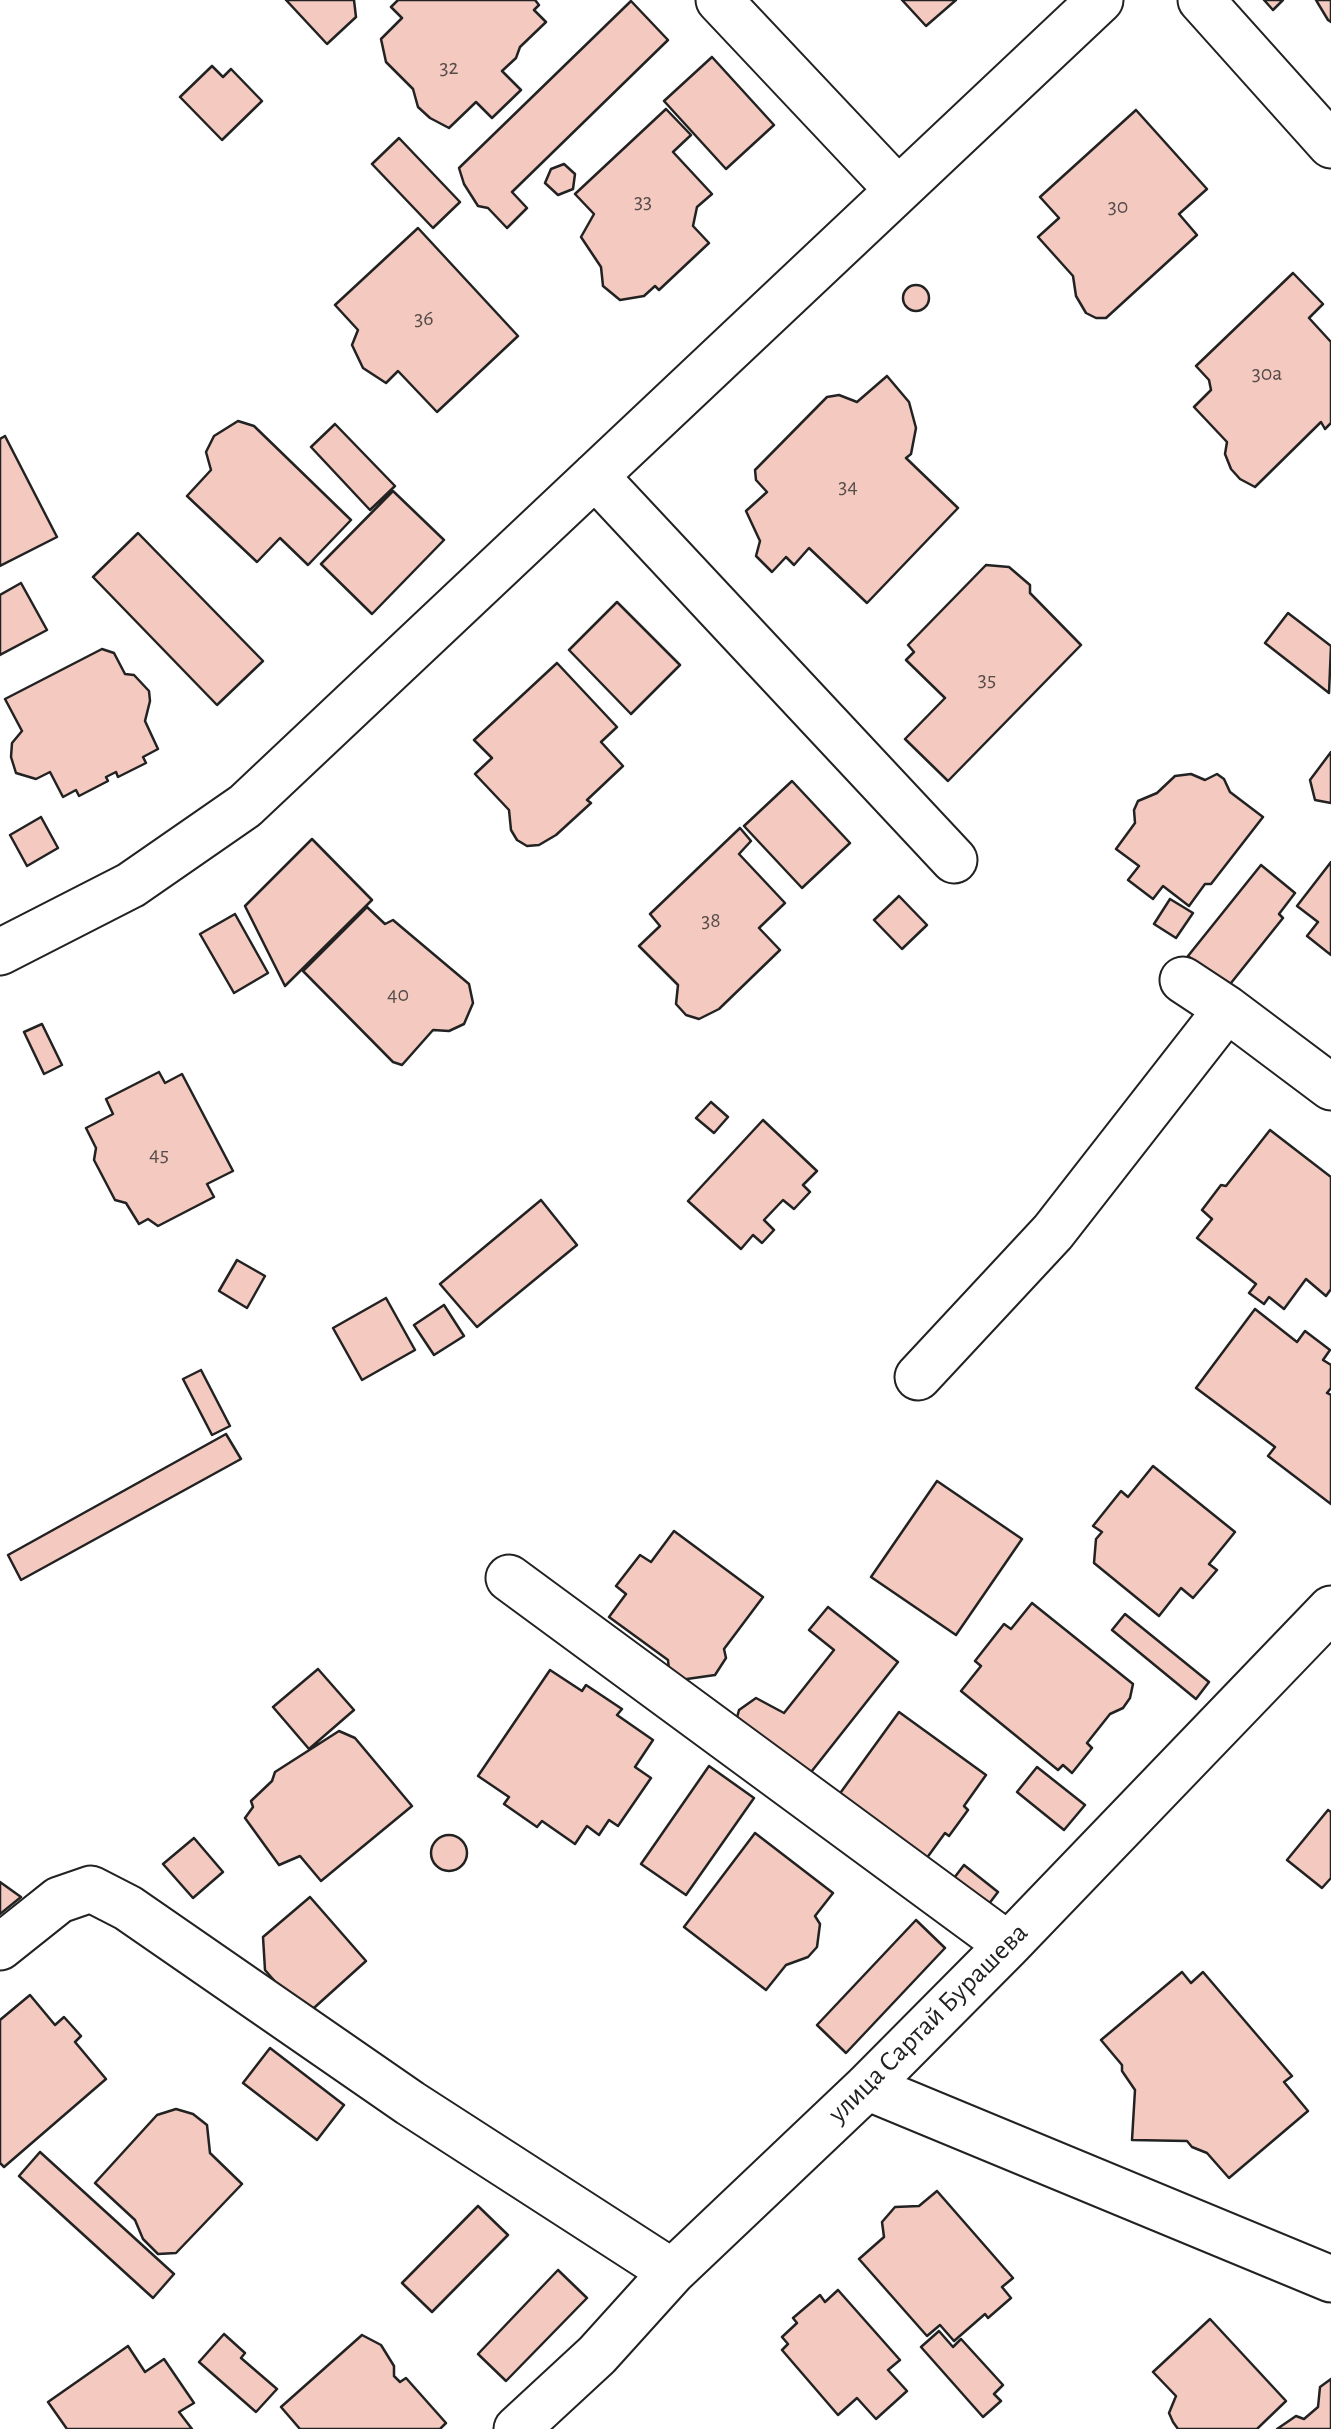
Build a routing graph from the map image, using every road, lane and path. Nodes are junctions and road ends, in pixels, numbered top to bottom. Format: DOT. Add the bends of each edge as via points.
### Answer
graph roads {
  1 [pos="719,0"];
  2 [pos="1100,0"];
  3 [pos="1202,0"];
  4 [pos="1331,145"];
  5 [pos="898,190"];
  6 [pos="595,476"];
  7 [pos="954,860"];
  8 [pos="4,940"];
  9 [pos="1183,980"];
  10 [pos="1227,1008"];
  11 [pos="1331,1087"];
  12 [pos="918,1377"];
  13 [pos="509,1578"];
  14 [pos="1331,1609"];
  15 [pos="1008,1945"];
  16 [pos="0,1947"];
  17 [pos="867,2087"];
  18 [pos="672,2272"];
  19 [pos="1331,2280"];
  20 [pos="517,2429"];
  1 -- 5 [label="street"];
  2 -- 5 [label="street"];
  3 -- 4 [label="street"];
  5 -- 6 [label="street"];
  6 -- 7 [label="street"];
  6 -- 8 [label="street" via="244,806 130,885"];
  9 -- 10 [label="street"];
  10 -- 11 [label="street"];
  10 -- 12 [label="street" via="1054,1232"];
  13 -- 15 [label="street"];
  14 -- 15 [label="street, улица Сартай Бурашева"];
  15 -- 17 [label="street, улица Сартай Бурашева"];
  16 -- 18 [label="street" via="59,1900 91,1889"];
  17 -- 18 [label="street, улица Сартай Бурашева"];
  17 -- 19 [label="street"];
  18 -- 20 [label="street, улица Сартай Бурашева" via="598,2355"];
}
